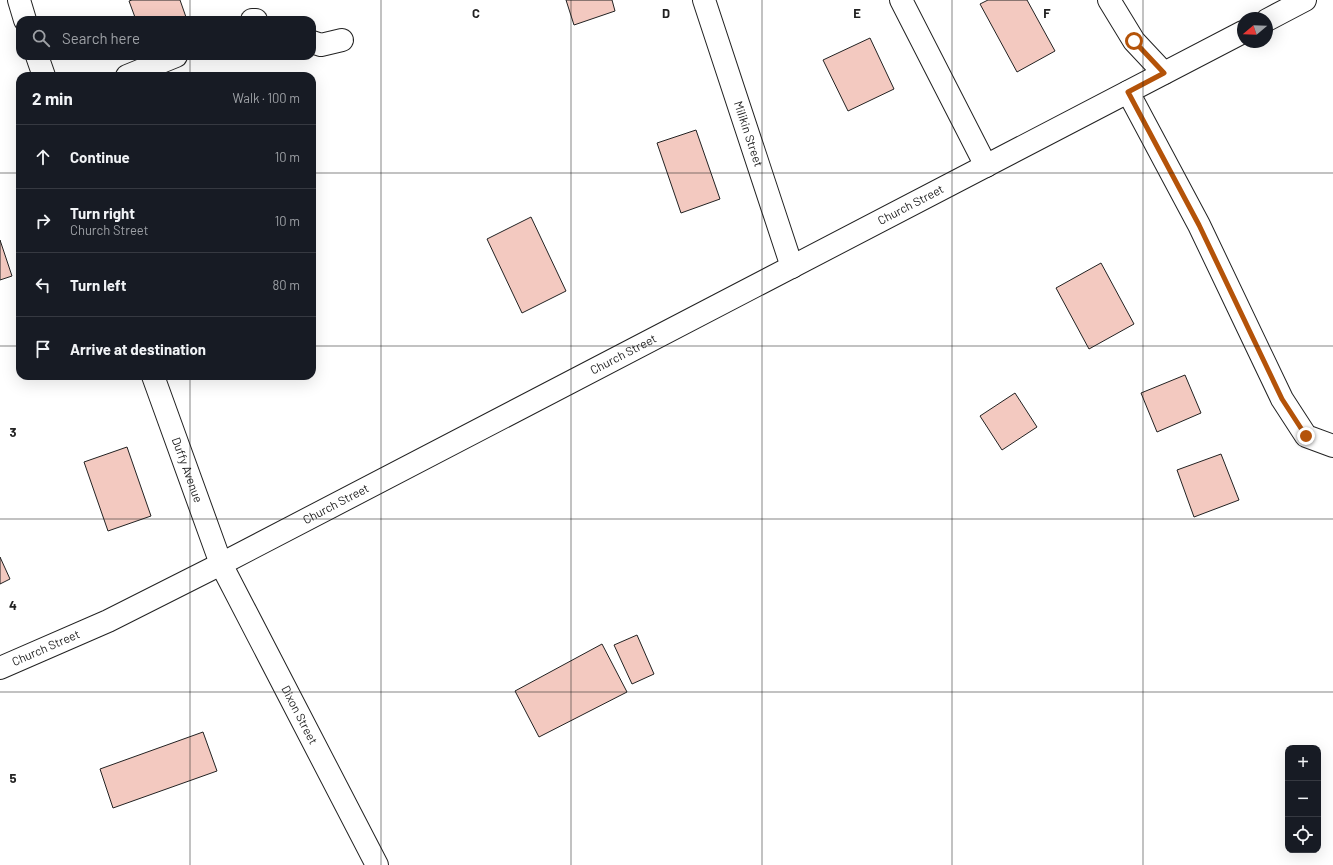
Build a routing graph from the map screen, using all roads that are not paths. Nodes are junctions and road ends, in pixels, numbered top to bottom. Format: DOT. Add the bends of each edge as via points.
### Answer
graph roads {
  1 [pos="19,0"];
  2 [pos="704,0"];
  3 [pos="901,0"];
  4 [pos="1109,0"];
  5 [pos="1305,0"];
  6 [pos="24,16"];
  7 [pos="1273,17"];
  8 [pos="1237,35"];
  9 [pos="342,40"];
  10 [pos="316,43"];
  11 [pos="38,60"];
  12 [pos="166,60"];
  13 [pos="43,72"];
  14 [pos="136,72"];
  15 [pos="1164,73"];
  16 [pos="1128,92"];
  17 [pos="986,166"];
  18 [pos="792,267"];
  19 [pos="154,380"];
  20 [pos="1333,446"];
  21 [pos="221,564"];
  22 [pos="0,668"];
  23 [pos="378,865"];
  1 -- 6 [label="street"];
  2 -- 18 [label="street, Milikin Street"];
  3 -- 17 [label="street"];
  4 -- 15 [label="street" via="1134,41"];
  5 -- 7 [label="street"];
  8 -- 15 [label="street, Church Street"];
  9 -- 10 [label="street" via="321,45"];
  11 -- 13 [label="street"];
  12 -- 14 [label="street"];
  15 -- 16 [label="street, Church Street"];
  16 -- 17 [label="street, Church Street"];
  16 -- 20 [label="street" via="1199,225 1282,399 1306,436"];
  17 -- 18 [label="street, Church Street"];
  18 -- 21 [label="street, Church Street"];
  19 -- 21 [label="street, Duffy Avenue"];
  21 -- 22 [label="street, Church Street" via="108,621"];
  21 -- 23 [label="street, Dixon Street"];
}
